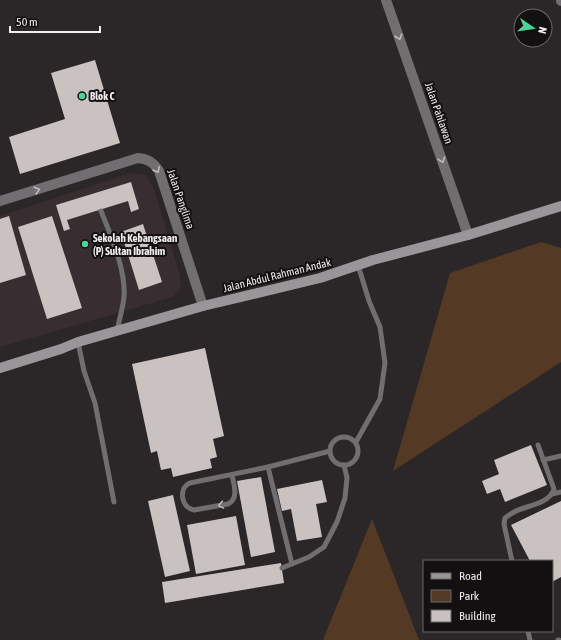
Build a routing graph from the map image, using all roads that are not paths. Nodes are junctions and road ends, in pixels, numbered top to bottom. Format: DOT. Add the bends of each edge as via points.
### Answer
graph roads {
  1 [pos="386,0"];
  2 [pos="0,201"];
  3 [pos="561,206"];
  4 [pos="101,211"];
  5 [pos="468,234"];
  6 [pos="358,265"];
  7 [pos="203,306"];
  8 [pos="117,331"];
  9 [pos="78,342"];
  10 [pos="0,368"];
  11 [pos="356,442"];
  12 [pos="538,445"];
  13 [pos="330,451"];
  14 [pos="561,456"];
  15 [pos="544,460"];
  16 [pos="344,465"];
  17 [pos="268,467"];
  18 [pos="232,475"];
  19 [pos="561,492"];
  20 [pos="552,494"];
  21 [pos="114,502"];
  22 [pos="512,560"];
  23 [pos="292,564"];
  24 [pos="282,568"];
  1 -- 5 [label="street, Jalan Pahlawan, one-way"];
  2 -- 7 [label="street, Jalan Panglima, one-way" via="138,158 153,162 159,171"];
  3 -- 5 [label="street, Jalan Abdul Rahman Andak"];
  4 -- 8 [label="lane" via="122,278 124,297"];
  5 -- 6 [label="street, Jalan Abdul Rahman Andak"];
  6 -- 7 [label="street, Jalan Abdul Rahman Andak" via="300,283"];
  6 -- 11 [label="lane" via="380,327 385,363 380,399"];
  7 -- 8 [label="street, Jalan Abdul Rahman Andak"];
  8 -- 9 [label="street, Jalan Abdul Rahman Andak"];
  9 -- 10 [label="street, Jalan Abdul Rahman Andak"];
  9 -- 21 [label="lane" via="84,371 95,403"];
  11 -- 13 [label="lane" via="351,438 340,437 331,445"];
  11 -- 16 [label="lane" via="358,455 350,464"];
  12 -- 15 [label="lane"];
  13 -- 16 [label="lane" via="338,464"];
  13 -- 17 [label="lane"];
  14 -- 15 [label="lane"];
  15 -- 20 [label="lane" via="554,489"];
  16 -- 23 [label="lane" via="347,478 345,498 337,522 324,547 309,558"];
  17 -- 18 [label="lane"];
  17 -- 23 [label="lane"];
  18 -- 18 [label="lane, one-way" via="235,494 232,502 194,510 186,506 182,493 186,484"];
  19 -- 20 [label="lane"];
  20 -- 22 [label="lane" via="543,501 515,511 505,518"];
  23 -- 24 [label="lane"];
}
